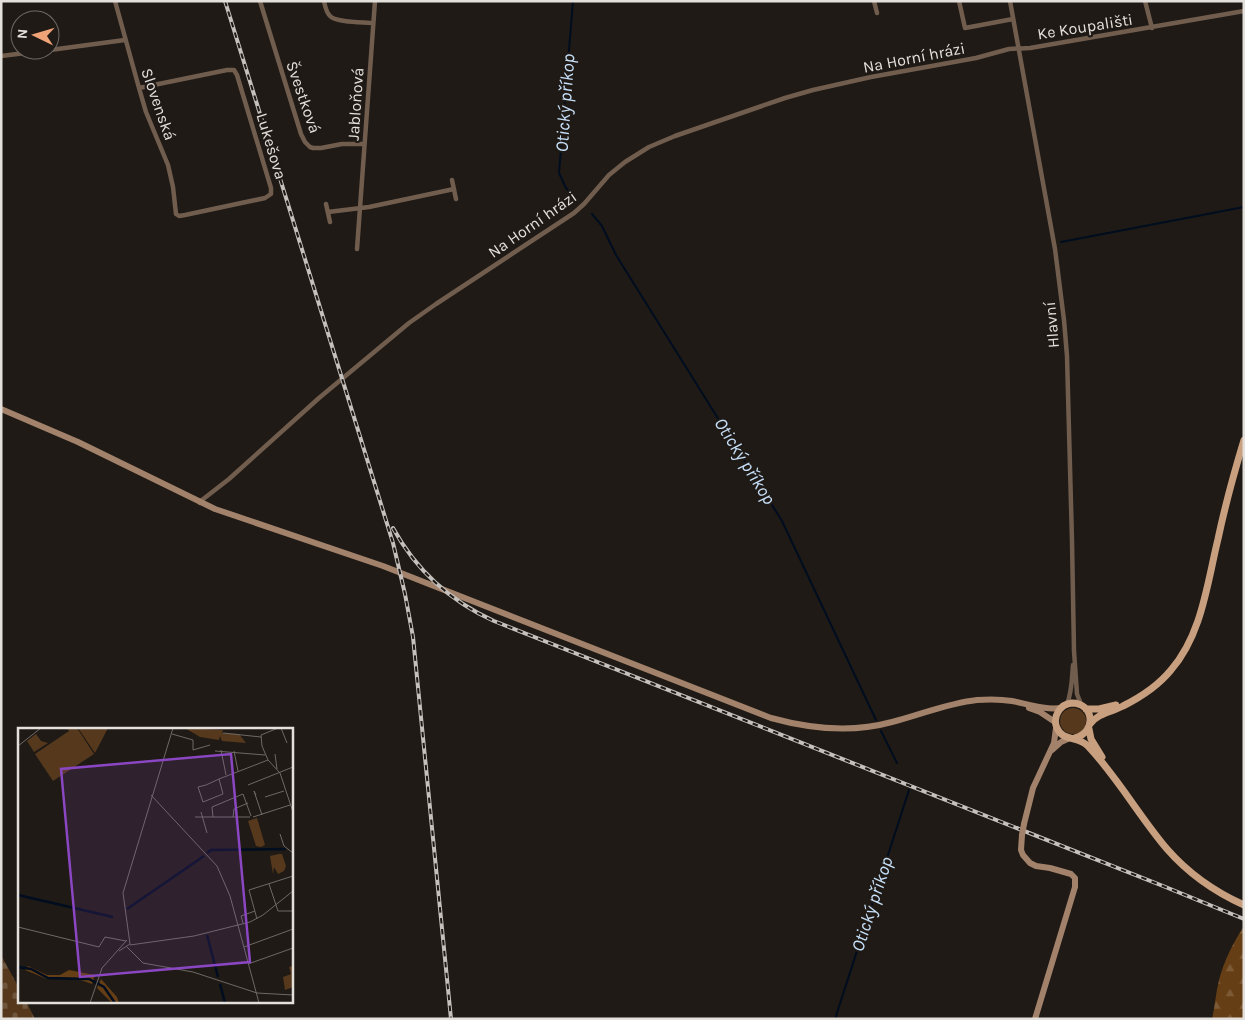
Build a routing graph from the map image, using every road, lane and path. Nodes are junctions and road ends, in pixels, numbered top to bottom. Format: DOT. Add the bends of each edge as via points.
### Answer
graph roads {
  1 [pos="115,1"];
  2 [pos="260,1"];
  3 [pos="324,1"];
  4 [pos="375,1"];
  5 [pos="874,1"];
  6 [pos="959,1"];
  7 [pos="1010,1"];
  8 [pos="1145,1"];
  9 [pos="1244,11"];
  10 [pos="877,13"];
  11 [pos="1013,19"];
  12 [pos="373,23"];
  13 [pos="1152,28"];
  14 [pos="125,40"];
  15 [pos="60,49"];
  16 [pos="1018,49"];
  17 [pos="139,88"];
  18 [pos="364,144"];
  19 [pos="452,180"];
  20 [pos="454,189"];
  21 [pos="456,199"];
  22 [pos="326,204"];
  23 [pos="360,208"];
  24 [pos="328,212"];
  25 [pos="177,215"];
  26 [pos="330,222"];
  27 [pos="357,248"];
  28 [pos="1,409"];
  29 [pos="1244,440"];
  30 [pos="200,503"];
  31 [pos="1074,651"];
  32 [pos="1012,701"];
  33 [pos="1131,701"];
  34 [pos="1063,706"];
  35 [pos="1083,707"];
  36 [pos="1056,725"];
  37 [pos="1089,726"];
  38 [pos="1072,738"];
  39 [pos="1048,755"];
  40 [pos="1110,772"];
  41 [pos="1244,905"];
  42 [pos="1035,1019"];
  1 -- 14 [label="street, Slovenská"];
  2 -- 18 [label="street, Švestková" via="305,142 317,148"];
  3 -- 12 [label="street" via="333,18"];
  4 -- 12 [label="street, Jabloňová"];
  5 -- 10 [label="street"];
  6 -- 11 [label="street, Na Horní hrázi" via="965,28"];
  7 -- 11 [label="street, Hlavní"];
  8 -- 13 [label="street"];
  9 -- 13 [label="street, Ke Koupališti"];
  11 -- 16 [label="street, Hlavní"];
  12 -- 18 [label="street, Jabloňová"];
  13 -- 16 [label="street, Ke Koupališti"];
  14 -- 15 [label="street"];
  14 -- 17 [label="street, Slovenská"];
  16 -- 30 [label="street, Na Horní hrázi" via="814,90 642,150 613,172 574,213 389,339"];
  16 -- 31 [label="street, Hlavní" via="1055,249 1064,320"];
  17 -- 25 [label="street, Slovenská" via="168,165"];
  17 -- 25 [label="street, Lukešova" via="234,70 272,188 271,194 265,198"];
  18 -- 23 [label="street, Jabloňová"];
  19 -- 20 [label="street"];
  20 -- 21 [label="street"];
  20 -- 23 [label="street"];
  22 -- 24 [label="street"];
  23 -- 24 [label="street"];
  23 -- 27 [label="street, Jabloňová"];
  24 -- 26 [label="street"];
  28 -- 30 [label="main road" via="100,452"];
  29 -- 33 [label="main road" via="1201,613 1191,639 1180,660 1164,678"];
  30 -- 32 [label="main road" via="383,566 785,722 854,728 889,723 977,700"];
  31 -- 34 [label="street, Hlavní" via="1069,699"];
  31 -- 35 [label="street, Hlavní" via="1077,694"];
  32 -- 34 [label="main road" via="1048,708"];
  32 -- 36 [label="main road" via="1040,712"];
  33 -- 35 [label="main road" via="1098,709"];
  33 -- 37 [label="main road" via="1101,715"];
  34 -- 35 [label="main road" via="1075,703"];
  34 -- 36 [label="main road" via="1056,714"];
  35 -- 37 [label="main road" via="1090,716"];
  36 -- 38 [label="main road" via="1062,735"];
  36 -- 39 [label="main road"];
  37 -- 38 [label="main road" via="1083,735"];
  37 -- 40 [label="main road" via="1091,739"];
  38 -- 39 [label="main road" via="1057,744"];
  38 -- 40 [label="main road" via="1086,744"];
  39 -- 42 [label="main road, bridge" via="1026,812 1021,850 1036,866 1071,874 1075,878 1075,887"];
  40 -- 41 [label="main road" via="1182,865 1218,892"];
}
